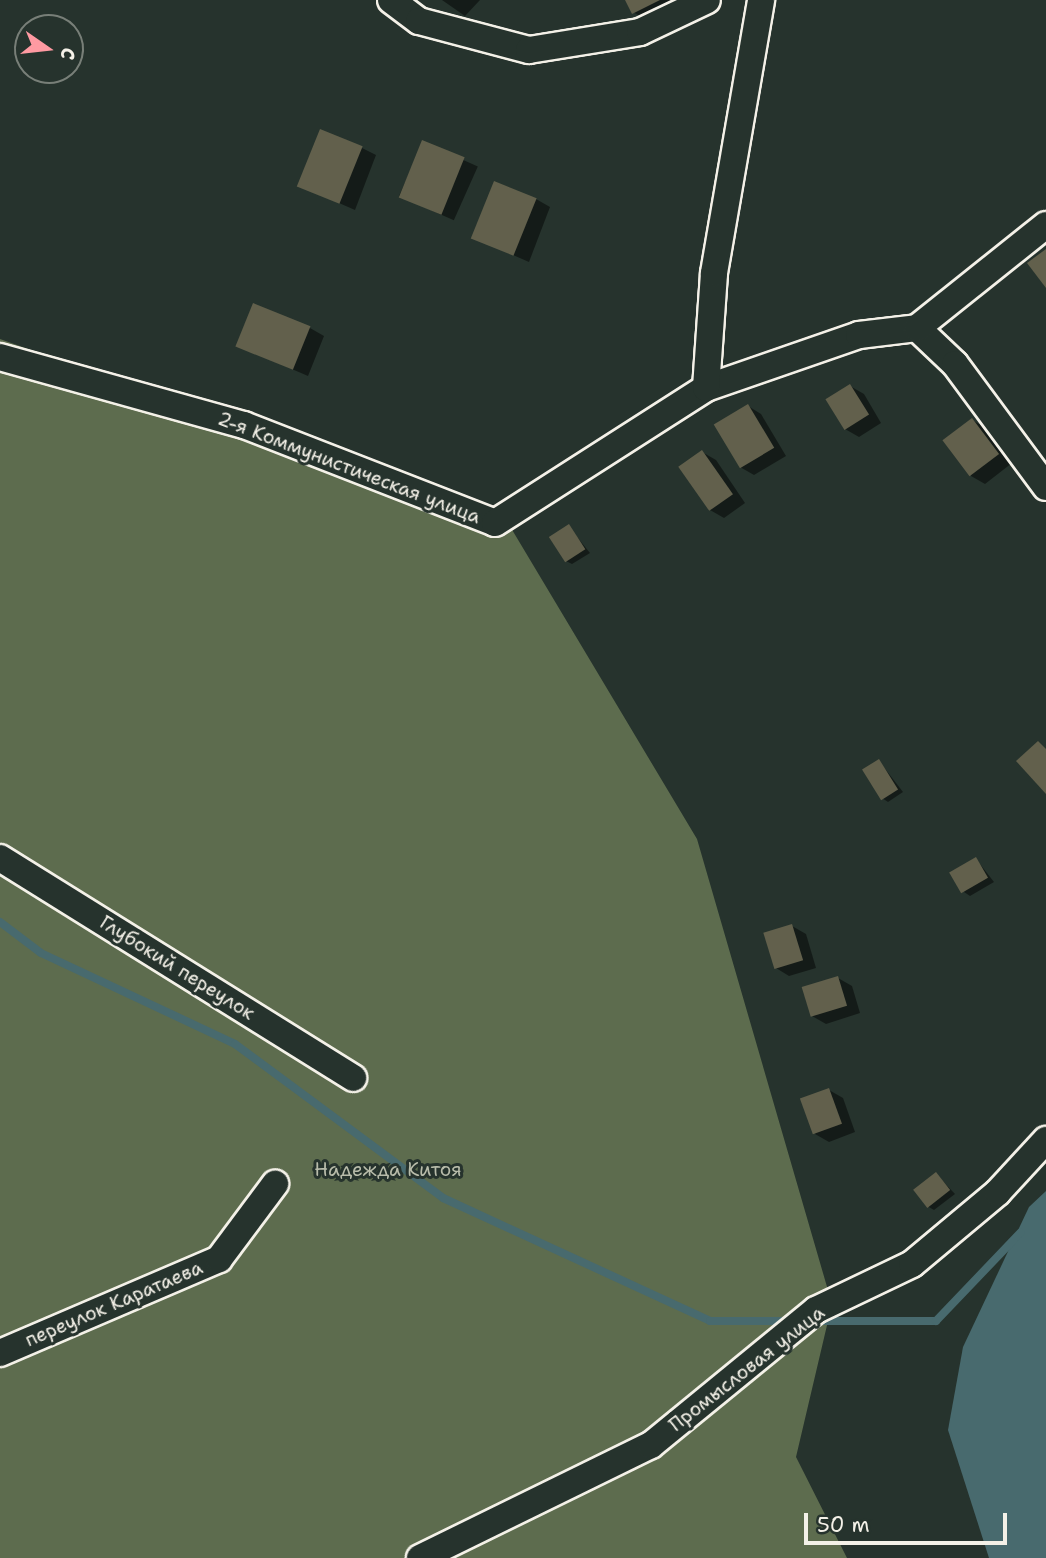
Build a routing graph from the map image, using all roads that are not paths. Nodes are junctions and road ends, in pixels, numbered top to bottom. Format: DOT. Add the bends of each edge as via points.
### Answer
graph roads {
  1 [pos="391,0"];
  2 [pos="707,0"];
  3 [pos="761,0"];
  4 [pos="1046,225"];
  5 [pos="917,328"];
  6 [pos="0,357"];
  7 [pos="706,388"];
  8 [pos="1046,487"];
  9 [pos="0,858"];
  10 [pos="353,1078"];
  11 [pos="1046,1140"];
  12 [pos="275,1184"];
  13 [pos="0,1353"];
  14 [pos="420,1558"];
  1 -- 2 [label="street" via="419,21 529,50 640,32"];
  3 -- 7 [label="street" via="714,274"];
  4 -- 5 [label="street"];
  5 -- 7 [label="street" via="859,335"];
  5 -- 8 [label="street" via="954,364"];
  6 -- 7 [label="street, 2-я Коммунистическая улица" via="244,425 495,523"];
  9 -- 10 [label="street, Глубокий переулок"];
  11 -- 14 [label="street, Промысловая улица" via="998,1192 912,1264 816,1310 650,1444"];
  12 -- 13 [label="street, переулок Каратаева" via="219,1259"];
}
